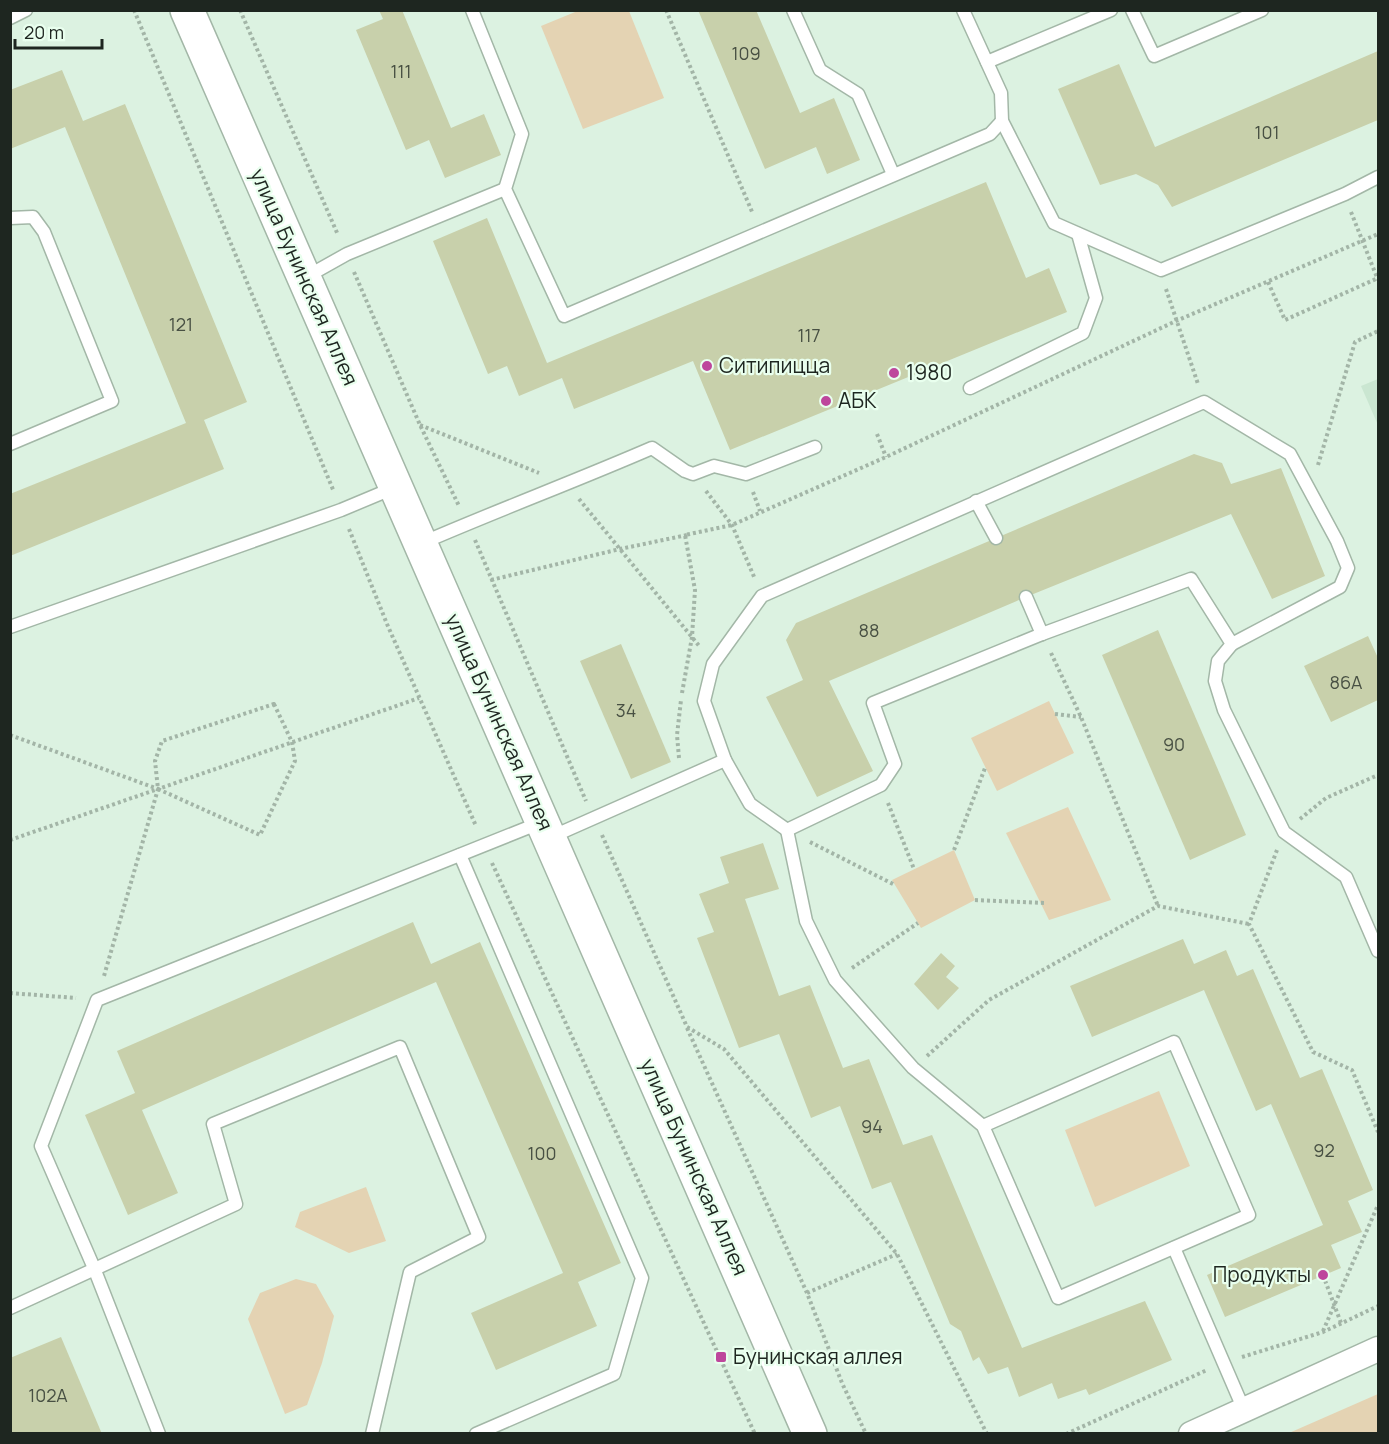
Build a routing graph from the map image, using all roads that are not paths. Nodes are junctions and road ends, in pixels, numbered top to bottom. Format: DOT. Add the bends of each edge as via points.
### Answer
graph roads {
  1 [pos="26,10"];
  2 [pos="187,10"];
  3 [pos="472,10"];
  4 [pos="793,10"];
  5 [pos="963,10"];
  6 [pos="1111,10"];
  7 [pos="1132,10"];
  8 [pos="1262,10"];
  9 [pos="10,18"];
  10 [pos="987,62"];
  11 [pos="1002,121"];
  12 [pos="893,174"];
  13 [pos="1378,177"];
  14 [pos="505,189"];
  15 [pos="10,218"];
  16 [pos="1078,234"];
  17 [pos="304,278"];
  18 [pos="970,388"];
  19 [pos="10,444"];
  20 [pos="815,447"];
  21 [pos="396,487"];
  22 [pos="976,501"];
  23 [pos="996,538"];
  24 [pos="421,543"];
  25 [pos="1026,597"];
  26 [pos="10,627"];
  27 [pos="1042,634"];
  28 [pos="1232,644"];
  29 [pos="725,760"];
  30 [pos="547,829"];
  31 [pos="788,830"];
  32 [pos="460,855"];
  33 [pos="1378,951"];
  34 [pos="983,1126"];
  35 [pos="1174,1248"];
  36 [pos="94,1268"];
  37 [pos="10,1308"];
  38 [pos="1378,1349"];
  39 [pos="1244,1410"];
  40 [pos="490,1431"];
  41 [pos="159,1434"];
  42 [pos="372,1434"];
  43 [pos="476,1434"];
  44 [pos="810,1434"];
  45 [pos="1191,1434"];
  1 -- 9 [label="lane"];
  2 -- 17 [label="street, улица Бунинская Аллея"];
  3 -- 14 [label="lane" via="522,134"];
  4 -- 12 [label="lane" via="820,70 858,94"];
  5 -- 10 [label="lane"];
  6 -- 10 [label="lane"];
  7 -- 8 [label="lane" via="1154,56"];
  10 -- 11 [label="lane" via="1001,93"];
  11 -- 12 [label="lane" via="990,134"];
  11 -- 16 [label="lane" via="1053,223"];
  12 -- 14 [label="lane" via="564,316"];
  13 -- 16 [label="lane" via="1161,270"];
  14 -- 17 [label="lane" via="347,254"];
  15 -- 19 [label="lane" via="33,218 44,232 112,401"];
  16 -- 18 [label="lane" via="1096,298 1083,333"];
  17 -- 21 [label="street, улица Бунинская Аллея"];
  20 -- 24 [label="lane" via="746,474 714,466 693,474 652,448"];
  21 -- 24 [label="street, улица Бунинская Аллея"];
  21 -- 26 [label="lane"];
  22 -- 23 [label="lane"];
  22 -- 28 [label="lane" via="1204,402 1290,454 1348,568 1340,587"];
  22 -- 29 [label="lane" via="762,596 713,664 704,701"];
  24 -- 30 [label="street, улица Бунинская Аллея"];
  25 -- 27 [label="lane"];
  27 -- 28 [label="lane" via="1191,579"];
  27 -- 31 [label="lane" via="873,703 895,764 881,785"];
  28 -- 33 [label="lane" via="1218,661 1215,681 1224,710 1284,832 1346,877"];
  29 -- 30 [label="lane" via="594,818"];
  29 -- 31 [label="lane" via="750,804"];
  30 -- 32 [label="lane"];
  30 -- 44 [label="street, улица Бунинская Аллея"];
  31 -- 34 [label="lane" via="806,921 835,980 913,1068"];
  32 -- 36 [label="lane" via="97,1000 41,1146"];
  32 -- 40 [label="lane" via="642,1278 614,1374"];
  34 -- 35 [label="lane" via="1058,1298"];
  34 -- 35 [label="lane" via="1174,1042 1249,1215"];
  35 -- 39 [label="lane"];
  36 -- 37 [label="lane"];
  36 -- 41 [label="lane"];
  36 -- 42 [label="lane" via="236,1204 213,1124 400,1047 479,1237 410,1272"];
  38 -- 39 [label="street"];
  39 -- 45 [label="street"];
  40 -- 43 [label="lane"];
}
